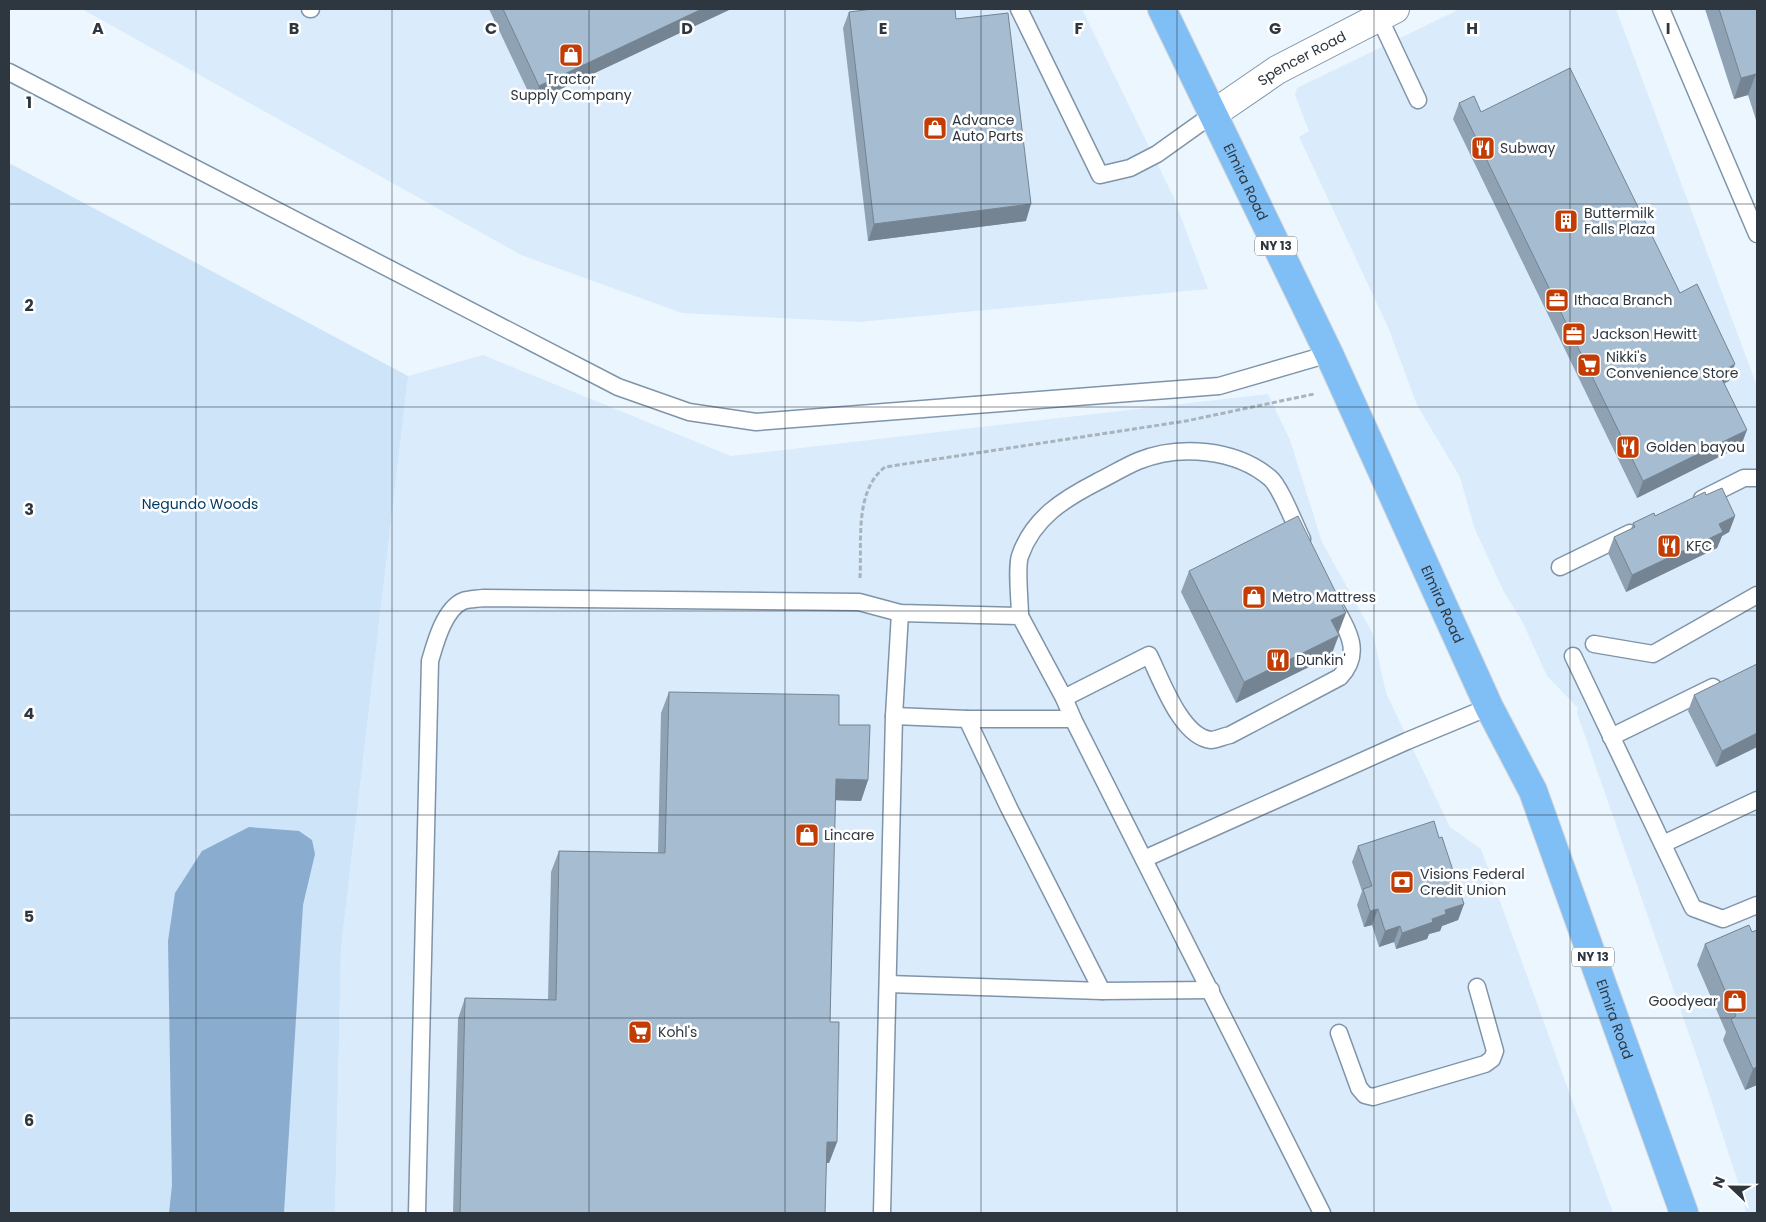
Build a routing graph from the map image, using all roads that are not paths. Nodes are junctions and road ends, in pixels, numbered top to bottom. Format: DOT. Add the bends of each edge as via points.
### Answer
graph roads {
  1 [pos="1018,9"];
  2 [pos="1162,9"];
  3 [pos="1661,9"];
  4 [pos="1387,13"];
  5 [pos="9,72"];
  6 [pos="1418,100"];
  7 [pos="1212,114"];
  8 [pos="1757,234"];
  9 [pos="1329,354"];
  10 [pos="1757,478"];
  11 [pos="1692,504"];
  12 [pos="1648,525"];
  13 [pos="1311,558"];
  14 [pos="1560,567"];
  15 [pos="1324,584"];
  16 [pos="1757,595"];
  17 [pos="900,613"];
  18 [pos="1020,616"];
  19 [pos="1594,644"];
  20 [pos="1573,656"];
  21 [pos="1723,682"];
  22 [pos="1064,698"];
  23 [pos="1489,707"];
  24 [pos="894,716"];
  25 [pos="1073,719"];
  26 [pos="967,720"];
  27 [pos="1611,737"];
  28 [pos="1757,800"];
  29 [pos="1662,844"];
  30 [pos="1144,859"];
  31 [pos="1757,905"];
  32 [pos="888,984"];
  33 [pos="1477,987"];
  34 [pos="1211,990"];
  35 [pos="1102,991"];
  36 [pos="1339,1033"];
  37 [pos="416,1213"];
  38 [pos="882,1213"];
  39 [pos="1322,1213"];
  40 [pos="1684,1213"];
  1 -- 7 [label="lane" via="1100,175 1130,168 1157,154"];
  2 -- 7 [label="highway, Elmira Road / NY 13"];
  3 -- 8 [label="lane"];
  4 -- 6 [label="lane"];
  4 -- 7 [label="street, Spencer Road" via="1277,70"];
  5 -- 9 [label="lane" via="601,379 689,412 756,422 1220,386"];
  7 -- 9 [label="highway, Elmira Road / NY 13"];
  9 -- 23 [label="highway, Elmira Road / NY 13"];
  10 -- 11 [label="lane" via="1744,478"];
  12 -- 14 [label="lane"];
  13 -- 18 [label="lane" via="1272,480 1253,466 1229,456 1198,451 1160,454 1071,495 1050,510 1032,533 1020,557"];
  15 -- 22 [label="lane" via="1350,638 1353,652 1348,668 1340,677 1230,735 1212,740 1186,727 1149,655"];
  16 -- 19 [label="lane" via="1653,654"];
  17 -- 18 [label="lane"];
  17 -- 24 [label="lane"];
  17 -- 37 [label="lane" via="859,602 483,598 462,602 447,617 430,661"];
  18 -- 22 [label="lane"];
  20 -- 27 [label="lane"];
  21 -- 27 [label="lane"];
  22 -- 25 [label="lane"];
  23 -- 30 [label="lane"];
  23 -- 40 [label="highway, Elmira Road / NY 13" via="1533,791"];
  24 -- 26 [label="lane"];
  24 -- 32 [label="lane"];
  25 -- 26 [label="lane"];
  25 -- 30 [label="lane"];
  26 -- 35 [label="lane"];
  27 -- 29 [label="lane"];
  28 -- 29 [label="lane"];
  29 -- 31 [label="lane" via="1693,908 1723,919"];
  30 -- 34 [label="lane"];
  32 -- 35 [label="lane"];
  32 -- 38 [label="lane"];
  33 -- 36 [label="lane" via="1495,1052 1486,1064 1373,1096 1365,1095 1359,1088"];
  34 -- 35 [label="lane"];
  34 -- 39 [label="lane"];
}
